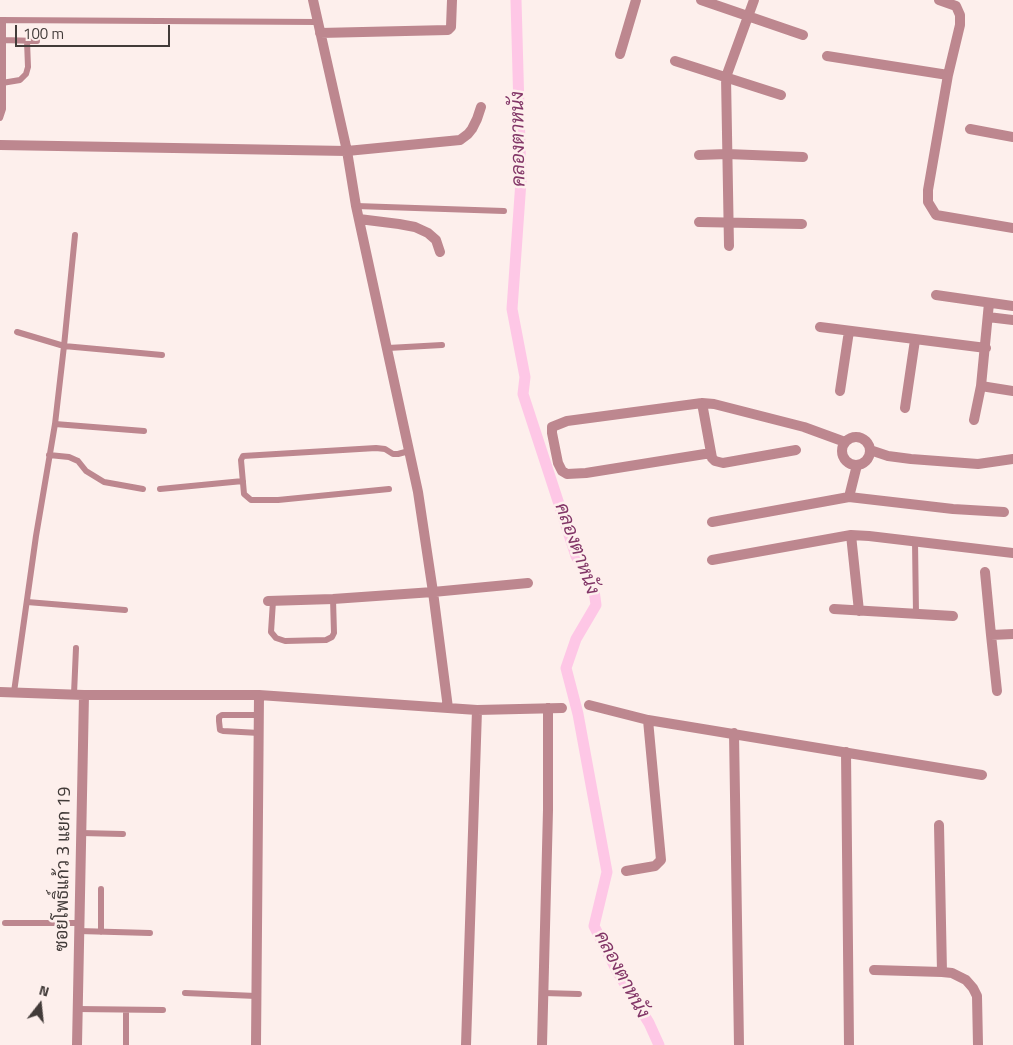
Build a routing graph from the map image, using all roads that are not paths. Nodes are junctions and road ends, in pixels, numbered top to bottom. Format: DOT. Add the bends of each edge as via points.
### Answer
graph roads {
  1 [pos="312,0"];
  2 [pos="452,0"];
  3 [pos="636,0"];
  4 [pos="702,0"];
  5 [pos="754,0"];
  6 [pos="939,0"];
  7 [pos="748,16"];
  8 [pos="2,20"];
  9 [pos="318,28"];
  10 [pos="802,35"];
  11 [pos="3,40"];
  12 [pos="28,41"];
  13 [pos="37,41"];
  14 [pos="620,54"];
  15 [pos="827,56"];
  16 [pos="675,61"];
  17 [pos="948,75"];
  18 [pos="726,77"];
  19 [pos="2,83"];
  20 [pos="781,95"];
  21 [pos="481,107"];
  22 [pos="0,118"];
  23 [pos="970,129"];
  24 [pos="1013,137"];
  25 [pos="0,145"];
  26 [pos="348,151"];
  27 [pos="727,154"];
  28 [pos="700,155"];
  29 [pos="803,157"];
  30 [pos="356,206"];
  31 [pos="504,212"];
  32 [pos="359,219"];
  33 [pos="699,222"];
  34 [pos="728,222"];
  35 [pos="802,224"];
  36 [pos="1013,228"];
  37 [pos="75,235"];
  38 [pos="729,246"];
  39 [pos="440,252"];
  40 [pos="936,295"];
  41 [pos="989,303"];
  42 [pos="1013,306"];
  43 [pos="988,317"];
  44 [pos="1013,320"];
  45 [pos="820,327"];
  46 [pos="850,331"];
  47 [pos="17,332"];
  48 [pos="915,340"];
  49 [pos="442,345"];
  50 [pos="64,346"];
  51 [pos="388,348"];
  52 [pos="986,348"];
  53 [pos="162,355"];
  54 [pos="981,386"];
  55 [pos="840,391"];
  56 [pos="1013,391"];
  57 [pos="702,403"];
  58 [pos="905,408"];
  59 [pos="974,420"];
  60 [pos="54,424"];
  61 [pos="144,430"];
  62 [pos="845,442"];
  63 [pos="796,450"];
  64 [pos="870,450"];
  65 [pos="409,451"];
  66 [pos="711,453"];
  67 [pos="49,455"];
  68 [pos="1013,458"];
  69 [pos="857,465"];
  70 [pos="243,481"];
  71 [pos="143,489"];
  72 [pos="160,489"];
  73 [pos="389,489"];
  74 [pos="849,497"];
  75 [pos="1004,512"];
  76 [pos="712,522"];
  77 [pos="851,535"];
  78 [pos="915,541"];
  79 [pos="1013,553"];
  80 [pos="712,560"];
  81 [pos="985,572"];
  82 [pos="528,583"];
  83 [pos="433,592"];
  84 [pos="333,599"];
  85 [pos="270,601"];
  86 [pos="26,602"];
  87 [pos="834,609"];
  88 [pos="126,610"];
  89 [pos="859,611"];
  90 [pos="916,614"];
  91 [pos="953,616"];
  92 [pos="1013,634"];
  93 [pos="991,635"];
  94 [pos="76,648"];
  95 [pos="996,691"];
  96 [pos="0,692"];
  97 [pos="14,692"];
  98 [pos="79,694"];
  99 [pos="259,695"];
  100 [pos="588,705"];
  101 [pos="448,708"];
  102 [pos="548,708"];
  103 [pos="562,708"];
  104 [pos="478,710"];
  105 [pos="259,716"];
  106 [pos="648,720"];
  107 [pos="259,733"];
  108 [pos="734,733"];
  109 [pos="846,752"];
  110 [pos="982,775"];
  111 [pos="939,825"];
  112 [pos="81,833"];
  113 [pos="122,834"];
  114 [pos="626,871"];
  115 [pos="102,889"];
  116 [pos="5,923"];
  117 [pos="79,927"];
  118 [pos="101,932"];
  119 [pos="150,933"];
  120 [pos="874,970"];
  121 [pos="942,972"];
  122 [pos="543,993"];
  123 [pos="185,994"];
  124 [pos="579,994"];
  125 [pos="256,996"];
  126 [pos="77,1009"];
  127 [pos="163,1010"];
  128 [pos="126,1011"];
  129 [pos="77,1045"];
  130 [pos="126,1045"];
  131 [pos="256,1045"];
  132 [pos="466,1045"];
  133 [pos="542,1045"];
  134 [pos="739,1045"];
  135 [pos="848,1045"];
  136 [pos="978,1045"];
  1 -- 9 [label="street"];
  2 -- 9 [label="street" via="452,27 448,30"];
  3 -- 14 [label="street"];
  4 -- 7 [label="street"];
  5 -- 7 [label="street"];
  6 -- 17 [label="street" via="956,6 960,14"];
  7 -- 10 [label="street"];
  7 -- 18 [label="street"];
  8 -- 9 [label="lane"];
  8 -- 11 [label="lane"];
  9 -- 26 [label="street"];
  11 -- 12 [label="lane"];
  11 -- 19 [label="lane"];
  12 -- 13 [label="lane"];
  12 -- 19 [label="lane" via="26,74 20,80"];
  15 -- 17 [label="street"];
  16 -- 18 [label="street"];
  17 -- 36 [label="street" via="928,190 930,208 936,215 947,218"];
  18 -- 20 [label="street"];
  18 -- 27 [label="street"];
  19 -- 22 [label="lane"];
  21 -- 26 [label="street" via="468,134 460,140"];
  23 -- 24 [label="street"];
  25 -- 26 [label="street"];
  26 -- 30 [label="street"];
  27 -- 28 [label="street"];
  27 -- 29 [label="street"];
  27 -- 34 [label="street"];
  30 -- 31 [label="lane"];
  30 -- 32 [label="street"];
  32 -- 39 [label="street" via="415,227 436,240"];
  32 -- 51 [label="street"];
  33 -- 34 [label="street"];
  34 -- 35 [label="street"];
  34 -- 38 [label="street"];
  37 -- 50 [label="lane"];
  40 -- 41 [label="street"];
  41 -- 42 [label="street"];
  41 -- 43 [label="street"];
  43 -- 44 [label="street"];
  43 -- 52 [label="street"];
  45 -- 46 [label="street"];
  46 -- 48 [label="street"];
  46 -- 55 [label="street"];
  47 -- 50 [label="lane"];
  48 -- 52 [label="street"];
  48 -- 58 [label="street"];
  49 -- 51 [label="lane"];
  50 -- 53 [label="lane"];
  50 -- 60 [label="lane"];
  51 -- 65 [label="street"];
  52 -- 54 [label="street"];
  54 -- 56 [label="street"];
  54 -- 59 [label="street"];
  57 -- 62 [label="street" via="804,427"];
  57 -- 66 [label="street"];
  57 -- 66 [label="street" via="566,421 552,427 552,433 558,463 567,474 586,474"];
  60 -- 61 [label="lane"];
  60 -- 67 [label="lane"];
  62 -- 64 [label="street" via="860,438"];
  62 -- 69 [label="street" via="844,458"];
  63 -- 66 [label="street" via="723,463 715,462"];
  64 -- 68 [label="street" via="911,459 978,464"];
  64 -- 69 [label="street" via="866,460"];
  65 -- 70 [label="lane" via="393,454 376,448 244,456 241,460"];
  65 -- 83 [label="street"];
  67 -- 71 [label="lane" via="78,461 86,471 104,482"];
  67 -- 86 [label="lane"];
  69 -- 74 [label="street"];
  70 -- 72 [label="lane"];
  70 -- 73 [label="lane" via="244,494 251,500"];
  74 -- 75 [label="street"];
  74 -- 76 [label="street"];
  77 -- 78 [label="street"];
  77 -- 80 [label="street"];
  77 -- 89 [label="street"];
  78 -- 79 [label="street"];
  78 -- 90 [label="lane"];
  81 -- 93 [label="street"];
  82 -- 83 [label="street"];
  83 -- 84 [label="street"];
  83 -- 101 [label="street"];
  84 -- 85 [label="street"];
  84 -- 85 [label="lane" via="334,633 326,640 285,641 276,638 271,632"];
  86 -- 88 [label="lane"];
  86 -- 97 [label="lane"];
  87 -- 89 [label="street"];
  89 -- 90 [label="street"];
  90 -- 91 [label="street"];
  92 -- 93 [label="street"];
  93 -- 95 [label="street"];
  94 -- 98 [label="lane"];
  96 -- 97 [label="street"];
  97 -- 98 [label="street"];
  98 -- 99 [label="street"];
  98 -- 112 [label="street, ซอยโพธิ์แก้ว 3 แยก 19"];
  99 -- 101 [label="street"];
  99 -- 105 [label="street"];
  100 -- 106 [label="street"];
  101 -- 104 [label="street"];
  102 -- 103 [label="street"];
  102 -- 104 [label="street"];
  102 -- 122 [label="street"];
  104 -- 132 [label="street"];
  105 -- 107 [label="street"];
  105 -- 107 [label="lane" via="219,717 219,727 223,731"];
  106 -- 108 [label="street"];
  106 -- 114 [label="street" via="661,860 654,866"];
  107 -- 125 [label="street"];
  108 -- 109 [label="street"];
  108 -- 134 [label="street"];
  109 -- 110 [label="street"];
  109 -- 135 [label="street"];
  111 -- 121 [label="street"];
  112 -- 113 [label="lane"];
  112 -- 117 [label="street, ซอยโพธิ์แก้ว 3 แยก 19"];
  115 -- 118 [label="lane"];
  116 -- 117 [label="lane"];
  117 -- 118 [label="lane"];
  117 -- 126 [label="street, ซอยโพธิ์แก้ว 3 แยก 19"];
  118 -- 119 [label="lane"];
  120 -- 121 [label="street"];
  121 -- 136 [label="street" via="959,976 977,996"];
  122 -- 124 [label="lane"];
  122 -- 133 [label="street"];
  123 -- 125 [label="lane"];
  125 -- 131 [label="street"];
  126 -- 128 [label="lane"];
  126 -- 129 [label="street, ซอยโพธิ์แก้ว 3 แยก 19"];
  127 -- 128 [label="lane"];
  128 -- 130 [label="lane"];
}
